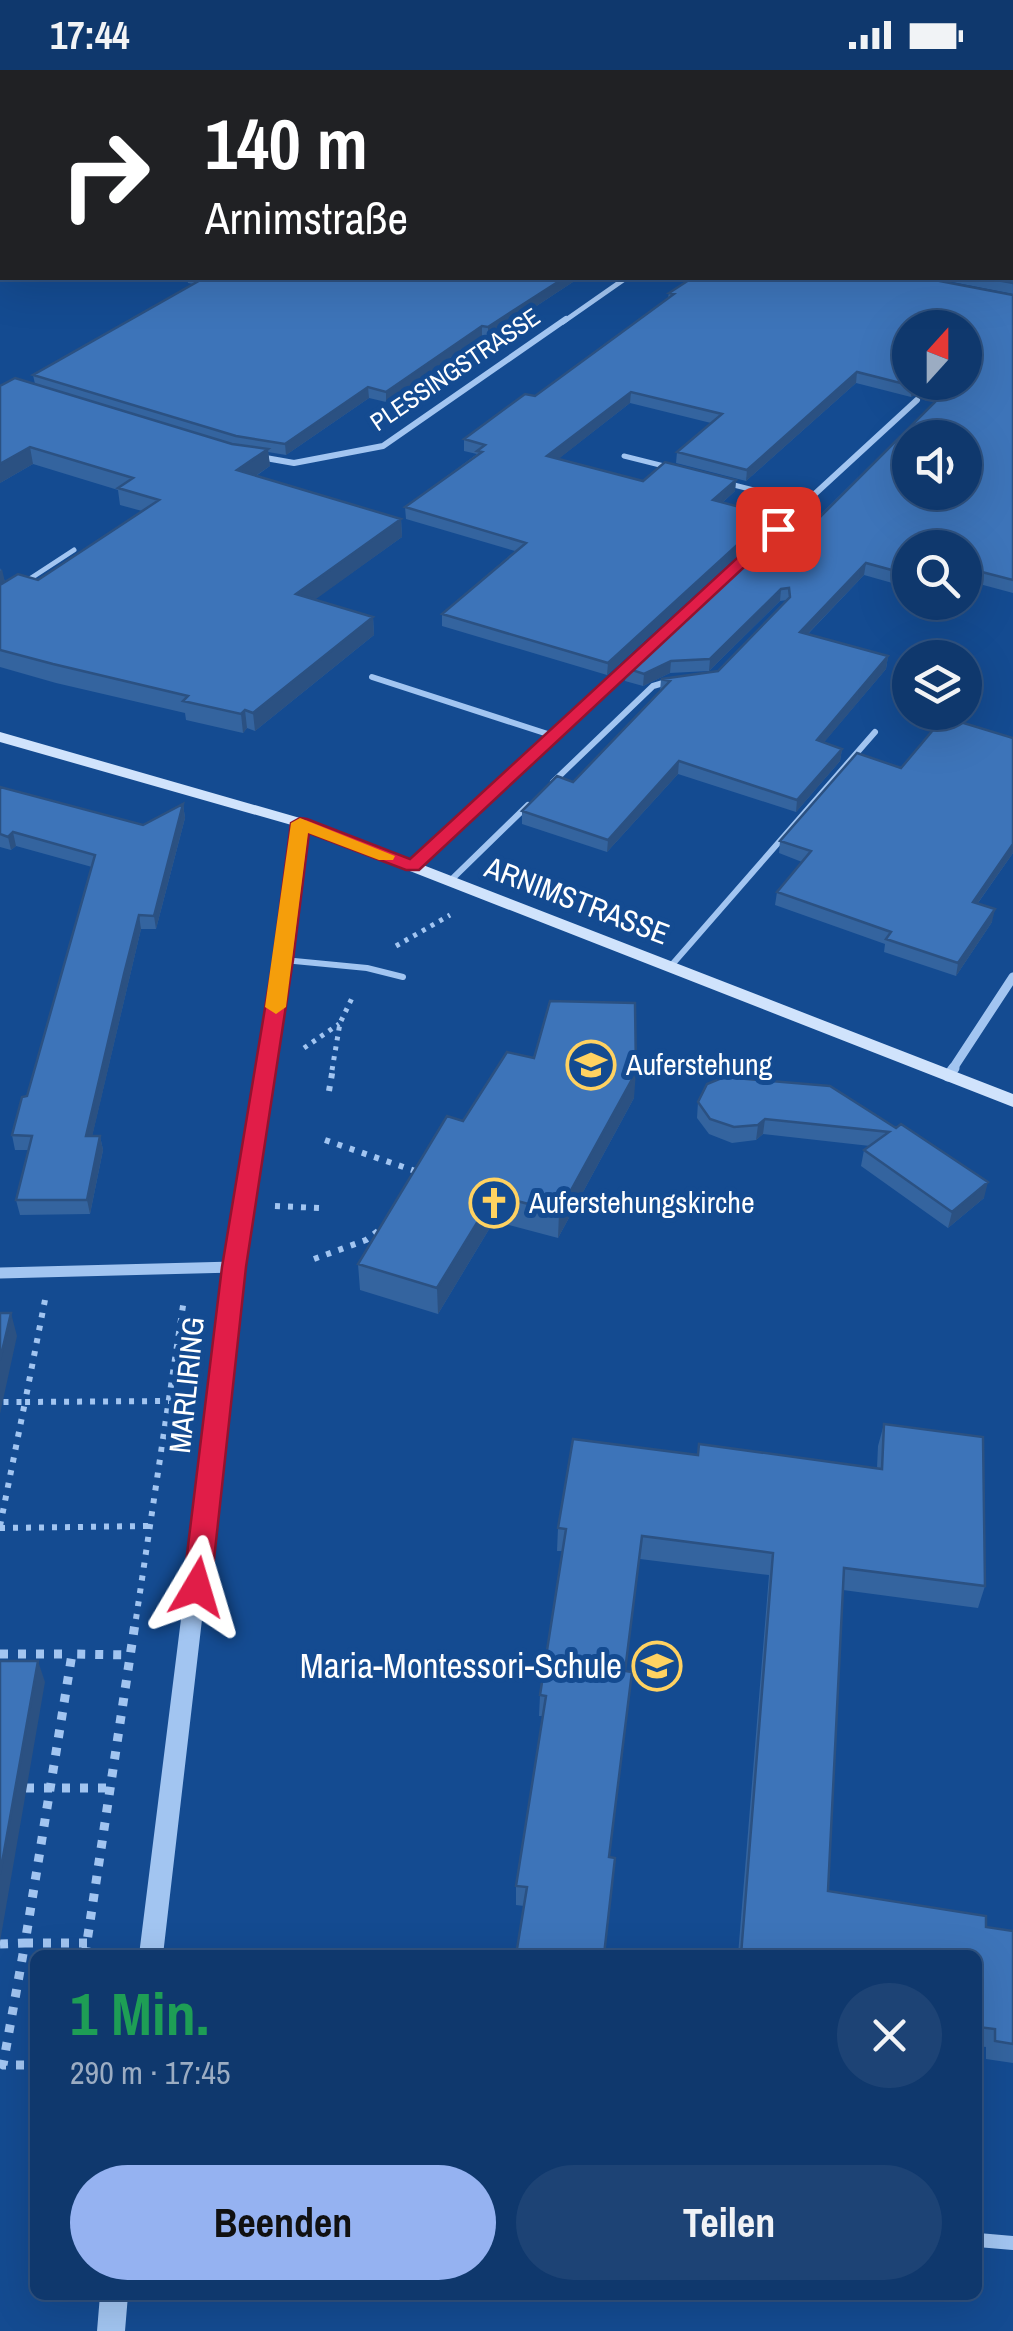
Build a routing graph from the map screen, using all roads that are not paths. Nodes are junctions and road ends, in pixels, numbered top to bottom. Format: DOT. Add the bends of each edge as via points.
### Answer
graph roads {
  1 [pos="623,280"];
  2 [pos="917,400"];
  3 [pos="624,456"];
  4 [pos="255,457"];
  5 [pos="678,470"];
  6 [pos="715,480"];
  7 [pos="806,503"];
  8 [pos="778,529"];
  9 [pos="74,550"];
  10 [pos="15,589"];
  11 [pos="638,658"];
  12 [pos="372,677"];
  13 [pos="685,680"];
  14 [pos="875,732"];
  15 [pos="554,736"];
  16 [pos="0,737"];
  17 [pos="300,823"];
  18 [pos="412,866"];
  19 [pos="450,881"];
  20 [pos="283,960"];
  21 [pos="670,967"];
  22 [pos="403,977"];
  23 [pos="1013,977"];
  24 [pos="948,1076"];
  25 [pos="1013,1101"];
  26 [pos="234,1267"];
  27 [pos="0,1273"];
  28 [pos="152,1950"];
  29 [pos="982,2240"];
  30 [pos="1013,2243"];
  31 [pos="114,2300"];
  32 [pos="112,2331"];
  1 -- 4 [label="street, PLESSINGSTRASSE" via="383,446 294,463"];
  2 -- 7 [label="street"];
  3 -- 5 [label="lane"];
  6 -- 7 [label="lane"];
  7 -- 8 [label="street"];
  9 -- 10 [label="lane"];
  11 -- 15 [label="street"];
  12 -- 15 [label="lane"];
  13 -- 19 [label="lane" via="653,686"];
  14 -- 21 [label="lane"];
  15 -- 18 [label="street"];
  16 -- 17 [label="main road, ARNIMSTRASSE"];
  17 -- 18 [label="main road, ARNIMSTRASSE"];
  17 -- 20 [label="street, MARLIRING"];
  18 -- 19 [label="main road, ARNIMSTRASSE"];
  19 -- 21 [label="main road, ARNIMSTRASSE"];
  20 -- 22 [label="lane"];
  20 -- 26 [label="street, MARLIRING"];
  21 -- 24 [label="main road, ARNIMSTRASSE"];
  23 -- 24 [label="street"];
  24 -- 25 [label="main road, ARNIMSTRASSE"];
  26 -- 27 [label="street"];
  26 -- 28 [label="street, MARLIRING"];
  29 -- 30 [label="street"];
  31 -- 32 [label="street"];
}
